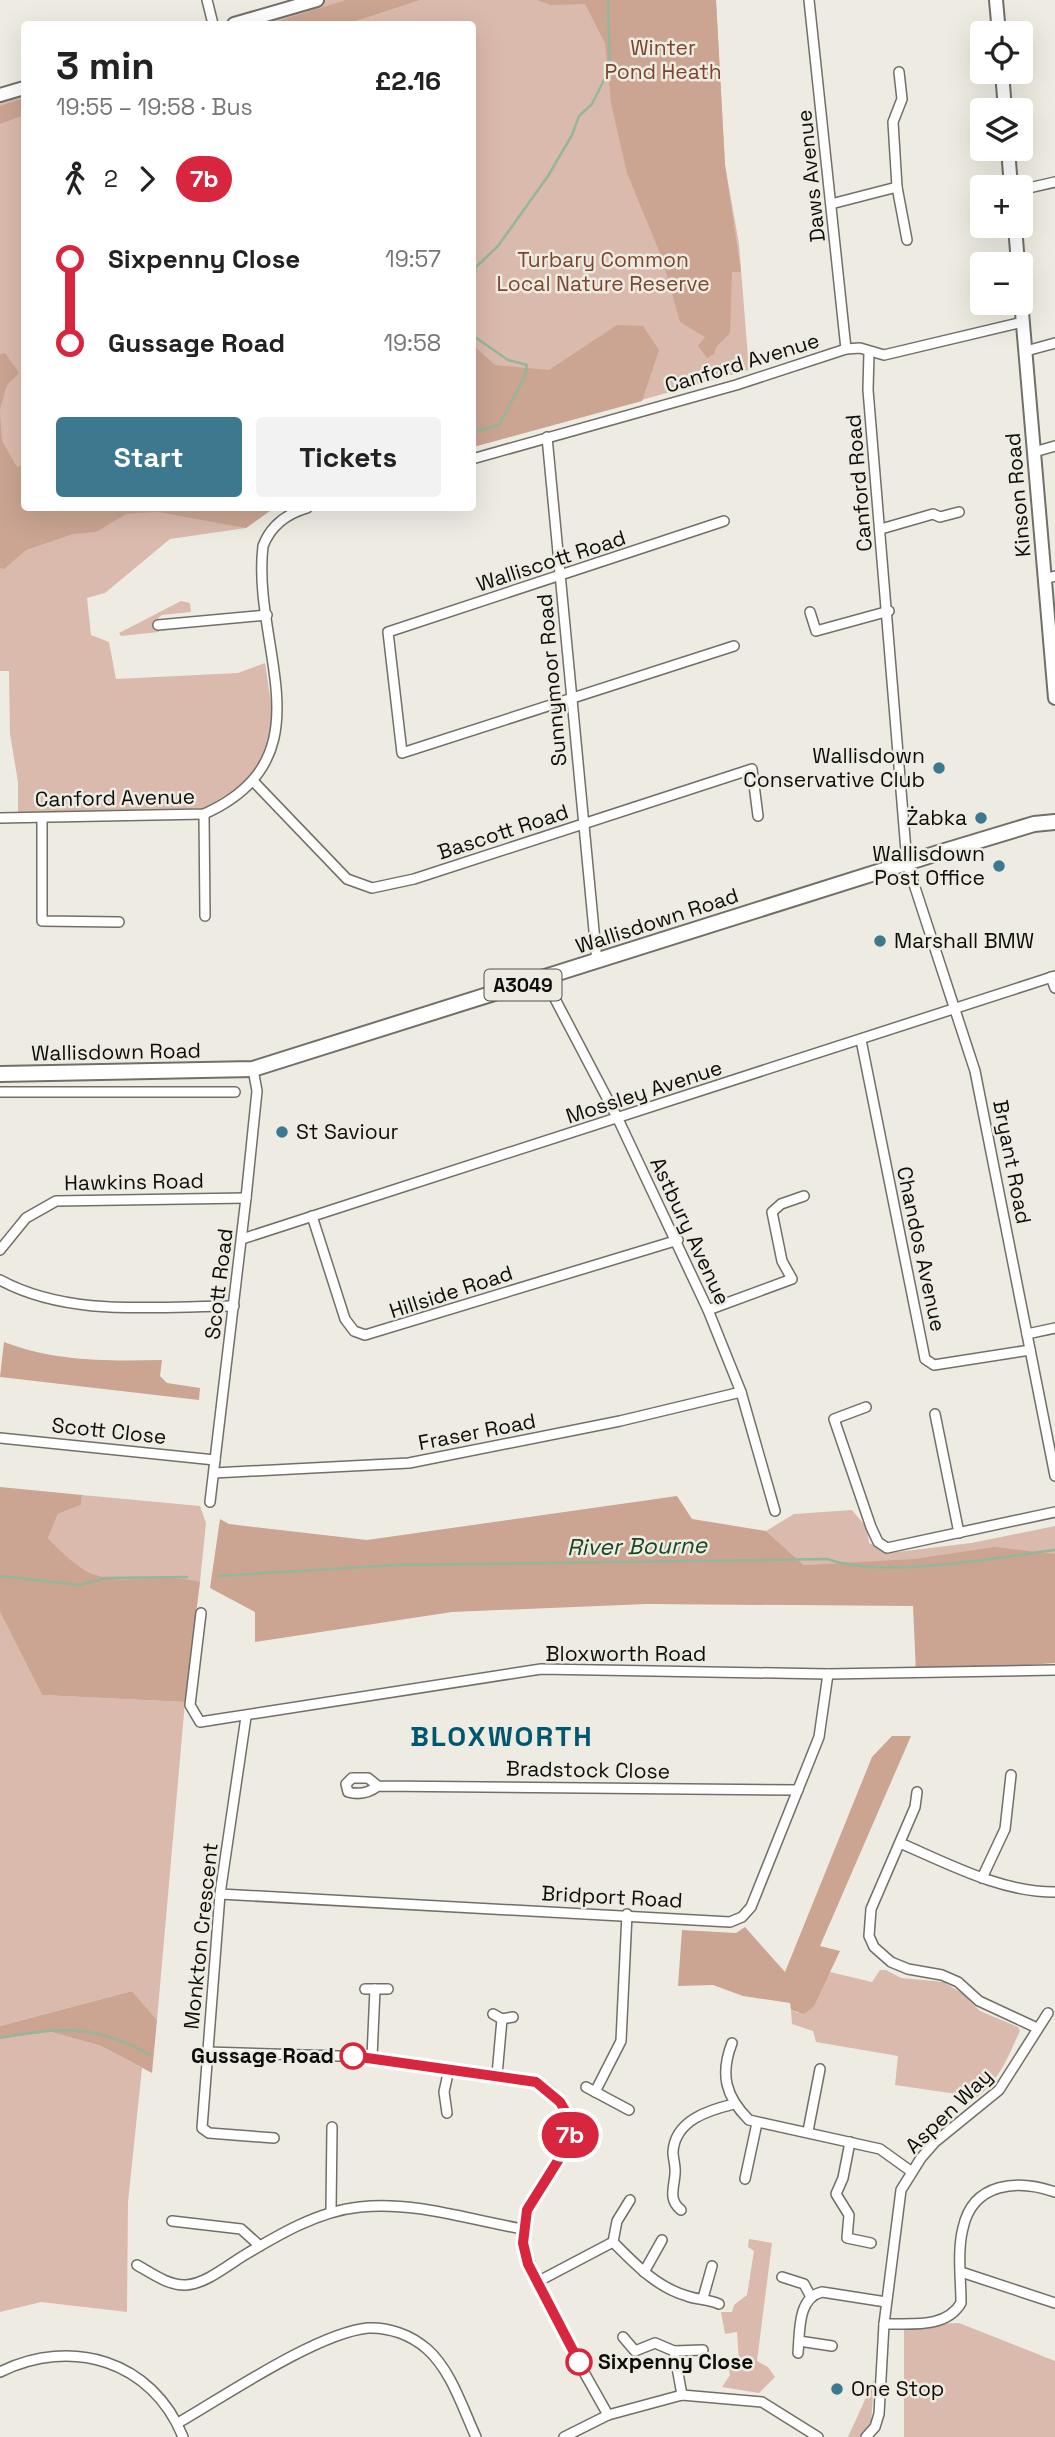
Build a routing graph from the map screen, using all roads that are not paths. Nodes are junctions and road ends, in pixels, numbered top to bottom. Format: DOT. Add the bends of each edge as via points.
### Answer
graph roads {
  1 [pos="207,0"];
  2 [pos="317,0"];
  3 [pos="809,0"];
  4 [pos="996,0"];
  5 [pos="212,21"];
  6 [pos="244,21"];
  7 [pos="998,21"];
  8 [pos="899,72"];
  9 [pos="21,89"];
  10 [pos="0,95"];
  11 [pos="1055,182"];
  12 [pos="897,187"];
  13 [pos="1033,187"];
  14 [pos="831,204"];
  15 [pos="907,240"];
  16 [pos="1022,315"];
  17 [pos="1023,322"];
  18 [pos="1055,343"];
  19 [pos="846,349"];
  20 [pos="1026,351"];
  21 [pos="869,352"];
  22 [pos="547,437"];
  23 [pos="1055,446"];
  24 [pos="1034,452"];
  25 [pos="476,458"];
  26 [pos="299,511"];
  27 [pos="959,512"];
  28 [pos="724,521"];
  29 [pos="881,529"];
  30 [pos="560,577"];
  31 [pos="1050,578"];
  32 [pos="889,611"];
  33 [pos="810,612"];
  34 [pos="267,615"];
  35 [pos="159,625"];
  36 [pos="734,646"];
  37 [pos="1055,698"];
  38 [pos="570,699"];
  39 [pos="254,782"];
  40 [pos="1055,811"];
  41 [pos="204,814"];
  42 [pos="758,816"];
  43 [pos="0,818"];
  44 [pos="42,818"];
  45 [pos="1055,822"];
  46 [pos="584,824"];
  47 [pos="1034,824"];
  48 [pos="907,863"];
  49 [pos="205,916"];
  50 [pos="119,922"];
  51 [pos="597,962"];
  52 [pos="1053,976"];
  53 [pos="544,978"];
  54 [pos="1055,988"];
  55 [pos="956,1008"];
  56 [pos="861,1040"];
  57 [pos="253,1069"];
  58 [pos="0,1074"];
  59 [pos="0,1092"];
  60 [pos="235,1092"];
  61 [pos="618,1119"];
  62 [pos="804,1196"];
  63 [pos="246,1198"];
  64 [pos="312,1216"];
  65 [pos="242,1239"];
  66 [pos="678,1240"];
  67 [pos="0,1250"];
  68 [pos="0,1280"];
  69 [pos="234,1306"];
  70 [pos="708,1310"];
  71 [pos="1055,1328"];
  72 [pos="1027,1334"];
  73 [pos="1030,1350"];
  74 [pos="741,1392"];
  75 [pos="866,1407"];
  76 [pos="935,1414"];
  77 [pos="0,1438"];
  78 [pos="215,1460"];
  79 [pos="214,1473"];
  80 [pos="1055,1476"];
  81 [pos="210,1502"];
  82 [pos="775,1511"];
  83 [pos="1055,1512"];
  84 [pos="959,1533"];
  85 [pos="201,1613"];
  86 [pos="1055,1670"];
  87 [pos="828,1674"];
  88 [pos="246,1717"];
  89 [pos="1011,1775"];
  90 [pos="378,1786"];
  91 [pos="798,1790"];
  92 [pos="917,1792"];
  93 [pos="900,1843"];
  94 [pos="982,1878"];
  95 [pos="1055,1892"];
  96 [pos="219,1894"];
  97 [pos="627,1914"];
  98 [pos="388,1989"];
  99 [pos="1048,2013"];
  100 [pos="493,2014"];
  101 [pos="513,2017"];
  102 [pos="502,2019"];
  103 [pos="1037,2028"];
  104 [pos="732,2043"];
  105 [pos="207,2052"];
  106 [pos="372,2056"];
  107 [pos="449,2069"];
  108 [pos="820,2069"];
  109 [pos="497,2075"];
  110 [pos="586,2087"];
  111 [pos="595,2092"];
  112 [pos="734,2104"];
  113 [pos="629,2110"];
  114 [pos="447,2113"];
  115 [pos="757,2123"];
  116 [pos="332,2127"];
  117 [pos="808,2131"];
  118 [pos="274,2138"];
  119 [pos="850,2142"];
  120 [pos="912,2172"];
  121 [pos="745,2179"];
  122 [pos="1055,2192"];
  123 [pos="630,2200"];
  124 [pos="681,2210"];
  125 [pos="331,2211"];
  126 [pos="172,2221"];
  127 [pos="523,2229"];
  128 [pos="662,2241"];
  129 [pos="612,2242"];
  130 [pos="871,2243"];
  131 [pos="260,2246"];
  132 [pos="137,2265"];
  133 [pos="712,2266"];
  134 [pos="644,2272"];
  135 [pos="961,2272"];
  136 [pos="782,2277"];
  137 [pos="537,2282"];
  138 [pos="811,2297"];
  139 [pos="703,2298"];
  140 [pos="886,2302"];
  141 [pos="1055,2303"];
  142 [pos="719,2304"];
  143 [pos="884,2324"];
  144 [pos="623,2337"];
  145 [pos="799,2341"];
  146 [pos="832,2346"];
  147 [pos="703,2350"];
  148 [pos="674,2351"];
  149 [pos="797,2353"];
  150 [pos="0,2372"];
  151 [pos="682,2395"];
  152 [pos="608,2415"];
  153 [pos="178,2423"];
  154 [pos="183,2437"];
  155 [pos="476,2437"];
  156 [pos="564,2437"];
  157 [pos="818,2437"];
  158 [pos="866,2437"];
  1 -- 5 [label="street"];
  2 -- 6 [label="street"];
  3 -- 14 [label="street, Daws Avenue"];
  4 -- 7 [label="street"];
  8 -- 12 [label="street" via="902,99 892,122"];
  9 -- 10 [label="street"];
  11 -- 13 [label="street"];
  12 -- 14 [label="street"];
  12 -- 15 [label="street"];
  14 -- 19 [label="street, Daws Avenue"];
  16 -- 17 [label="street, Kinson Road"];
  17 -- 20 [label="street, Kinson Road"];
  17 -- 21 [label="street, Canford Avenue" via="884,355"];
  18 -- 20 [label="street"];
  19 -- 21 [label="street, Canford Avenue"];
  19 -- 22 [label="street, Canford Avenue"];
  20 -- 24 [label="street, Kinson Road"];
  21 -- 29 [label="street, Canford Road" via="868,390"];
  22 -- 25 [label="street, Canford Avenue"];
  22 -- 30 [label="street, Sunnymoor Road"];
  23 -- 24 [label="street"];
  24 -- 31 [label="street, Kinson Road"];
  26 -- 34 [label="street, Canford Avenue" via="286,516 265,540"];
  27 -- 29 [label="street" via="940,517 933,514"];
  28 -- 30 [label="street, Walliscott Road"];
  29 -- 32 [label="street, Canford Road"];
  30 -- 38 [label="street, Sunnymoor Road"];
  30 -- 38 [label="street, Walliscott Road" via="388,632 402,753"];
  31 -- 37 [label="street, Kinson Road"];
  32 -- 33 [label="street" via="816,631"];
  32 -- 48 [label="street, Canford Road"];
  34 -- 35 [label="street"];
  34 -- 39 [label="street, Canford Avenue" via="276,731 272,750"];
  36 -- 38 [label="street"];
  38 -- 46 [label="street, Sunnymoor Road"];
  39 -- 41 [label="street, Canford Avenue"];
  39 -- 46 [label="street, Bascott Road" via="347,879 372,888 404,882"];
  40 -- 47 [label="main road, Wallisdown Road / A3049"];
  41 -- 44 [label="street, Canford Avenue"];
  41 -- 49 [label="street"];
  42 -- 46 [label="street, Bascott Road" via="752,769"];
  43 -- 44 [label="street, Canford Avenue"];
  44 -- 50 [label="street" via="43,921"];
  45 -- 47 [label="main road, Wallisdown Road / A3049"];
  46 -- 51 [label="street, Sunnymoor Road"];
  47 -- 48 [label="main road, Wallisdown Road / A3049"];
  48 -- 51 [label="main road, Wallisdown Road / A3049"];
  48 -- 55 [label="street, Bryant Road"];
  51 -- 53 [label="main road, Wallisdown Road / A3049"];
  52 -- 54 [label="street"];
  52 -- 55 [label="street, Mossley Avenue"];
  53 -- 57 [label="main road, Wallisdown Road / A3049"];
  53 -- 61 [label="street, Astbury Avenue"];
  55 -- 56 [label="street, Mossley Avenue"];
  55 -- 72 [label="street, Bryant Road" via="979,1088"];
  56 -- 61 [label="street, Mossley Avenue"];
  56 -- 73 [label="street, Chandos Avenue" via="925,1359 934,1366"];
  57 -- 58 [label="main road, Wallisdown Road / A3049"];
  57 -- 63 [label="street, Scott Road" via="257,1091"];
  59 -- 60 [label="street, Wallisdown Road"];
  61 -- 64 [label="street, Mossley Avenue"];
  61 -- 66 [label="street, Astbury Avenue"];
  62 -- 70 [label="street" via="774,1208 782,1261 792,1279"];
  63 -- 65 [label="street, Scott Road"];
  63 -- 67 [label="street, Hawkins Road" via="56,1200 26,1218"];
  64 -- 65 [label="street, Mossley Avenue"];
  64 -- 66 [label="street, Hillside Road" via="345,1320 354,1331 369,1336"];
  65 -- 69 [label="street, Scott Road"];
  66 -- 70 [label="street, Astbury Avenue"];
  68 -- 69 [label="street" via="27,1293 80,1305"];
  69 -- 78 [label="street, Scott Road"];
  70 -- 74 [label="street, Astbury Avenue"];
  71 -- 72 [label="street"];
  72 -- 73 [label="street, Bryant Road"];
  73 -- 80 [label="street, Bryant Road"];
  74 -- 79 [label="street, Fraser Road" via="409,1462"];
  74 -- 82 [label="street, Astbury Avenue"];
  75 -- 84 [label="street" via="834,1419 878,1542 887,1548"];
  76 -- 84 [label="street"];
  77 -- 78 [label="street, Scott Close"];
  78 -- 79 [label="street, Scott Road"];
  79 -- 81 [label="street, Scott Road"];
  83 -- 84 [label="street"];
  85 -- 88 [label="street, Bloxworth Road" via="190,1705 200,1722"];
  86 -- 87 [label="street, Bloxworth Road"];
  87 -- 88 [label="street, Bloxworth Road" via="541,1670"];
  87 -- 91 [label="street, Bridport Road" via="819,1737"];
  88 -- 96 [label="street, Monkton Crescent"];
  89 -- 94 [label="street" via="1005,1829"];
  90 -- 91 [label="street, Bradstock Close"];
  91 -- 97 [label="street, Bridport Road" via="751,1907 742,1917 730,1922"];
  92 -- 93 [label="street"];
  93 -- 94 [label="street"];
  93 -- 103 [label="street" via="871,1909 869,1936 874,1947 891,1962 958,1982 979,2001"];
  94 -- 95 [label="street"];
  96 -- 97 [label="street, Bridport Road"];
  96 -- 105 [label="street, Monkton Crescent"];
  97 -- 111 [label="street" via="621,2040"];
  98 -- 106 [label="street" via="370,1989"];
  99 -- 103 [label="street, Aspen Way"];
  100 -- 102 [label="street"];
  101 -- 102 [label="street"];
  102 -- 109 [label="street"];
  103 -- 120 [label="street, Aspen Way" via="999,2090 935,2142"];
  104 -- 112 [label="street" via="724,2069"];
  105 -- 106 [label="street"];
  105 -- 118 [label="street, Monkton Crescent" via="202,2128 209,2133"];
  106 -- 107 [label="street"];
  107 -- 109 [label="street"];
  107 -- 114 [label="street" via="444,2092"];
  108 -- 117 [label="street"];
  109 -- 127 [label="street" via="542,2085 560,2102 569,2123 564,2151 527,2210"];
  110 -- 111 [label="street"];
  111 -- 113 [label="street"];
  112 -- 115 [label="street"];
  112 -- 124 [label="street" via="698,2115 682,2132 673,2150 672,2193"];
  115 -- 117 [label="street"];
  115 -- 121 [label="street"];
  116 -- 125 [label="street"];
  117 -- 119 [label="street"];
  119 -- 120 [label="street" via="880,2149"];
  119 -- 130 [label="street" via="836,2194 849,2215 847,2238"];
  120 -- 140 [label="street, Aspen Way" via="901,2190"];
  122 -- 135 [label="street" via="1019,2183 994,2190 973,2205 963,2226"];
  123 -- 129 [label="street" via="617,2221"];
  125 -- 127 [label="street" via="398,2205"];
  125 -- 131 [label="street"];
  126 -- 131 [label="street" via="241,2229"];
  127 -- 137 [label="street" via="526,2257"];
  128 -- 134 [label="street"];
  129 -- 134 [label="street"];
  129 -- 137 [label="street"];
  131 -- 132 [label="street" via="187,2285 166,2281"];
  133 -- 139 [label="street"];
  134 -- 139 [label="street" via="669,2290"];
  135 -- 141 [label="street"];
  135 -- 143 [label="street" via="961,2304 949,2317"];
  136 -- 138 [label="street" via="804,2284"];
  137 -- 152 [label="street"];
  138 -- 140 [label="street" via="822,2292"];
  138 -- 145 [label="street" via="804,2305"];
  139 -- 142 [label="street"];
  140 -- 143 [label="street, Aspen Way"];
  143 -- 158 [label="street, Aspen Way" via="879,2414"];
  144 -- 148 [label="street" via="635,2351 655,2343"];
  145 -- 146 [label="street"];
  145 -- 149 [label="street"];
  147 -- 148 [label="street"];
  148 -- 151 [label="street"];
  150 -- 153 [label="street" via="56,2354 98,2359 150,2389"];
  151 -- 152 [label="street"];
  151 -- 157 [label="street" via="762,2402"];
  152 -- 156 [label="street"];
  153 -- 154 [label="street"];
  153 -- 155 [label="street" via="311,2347 345,2332 370,2328 405,2334 428,2349 443,2367"];
}
